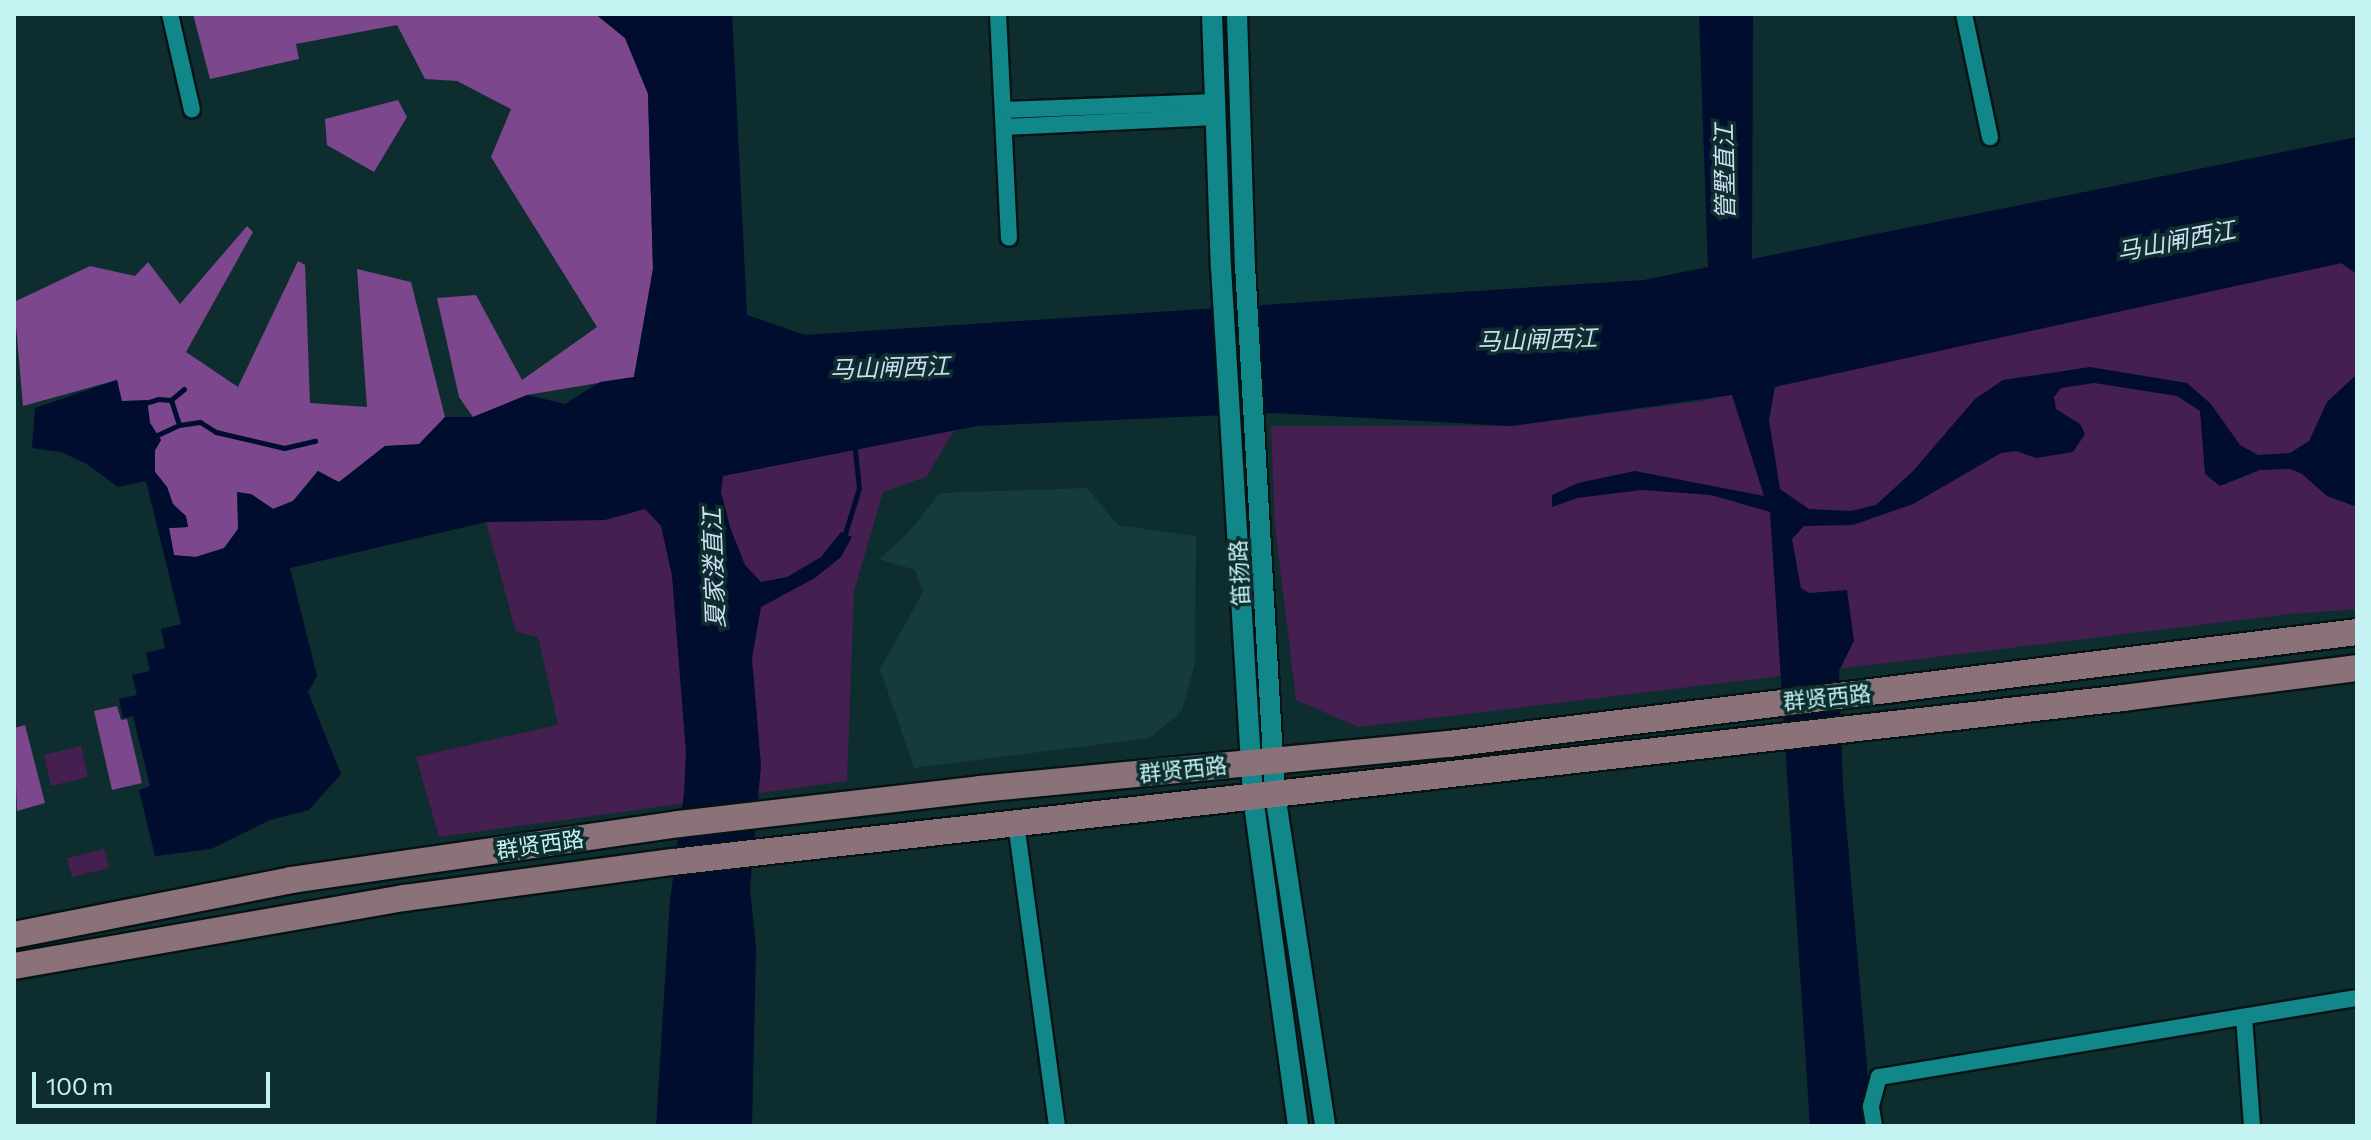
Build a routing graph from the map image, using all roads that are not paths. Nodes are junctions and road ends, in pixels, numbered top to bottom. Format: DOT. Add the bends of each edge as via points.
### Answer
graph roads {
  1 [pos="170,14"];
  2 [pos="998,14"];
  3 [pos="1212,14"];
  4 [pos="1237,14"];
  5 [pos="1964,14"];
  6 [pos="1215,109"];
  7 [pos="192,110"];
  8 [pos="1004,118"];
  9 [pos="1990,137"];
  10 [pos="1009,238"];
  11 [pos="2357,632"];
  12 [pos="2357,668"];
  13 [pos="1262,762"];
  14 [pos="1264,796"];
  15 [pos="1016,823"];
  16 [pos="14,935"];
  17 [pos="14,966"];
  18 [pos="2357,998"];
  19 [pos="2244,1017"];
  20 [pos="1057,1126"];
  21 [pos="1298,1126"];
  22 [pos="1325,1126"];
  23 [pos="1874,1126"];
  24 [pos="2252,1126"];
  1 -- 7 [label="street"];
  2 -- 8 [label="street"];
  3 -- 6 [label="street, 笛扬路"];
  4 -- 13 [label="street, 笛扬路" via="1256,443"];
  5 -- 9 [label="street"];
  6 -- 8 [label="street"];
  6 -- 13 [label="street, 笛扬路" via="1231,444"];
  8 -- 10 [label="street"];
  11 -- 13 [label="main road, 群贤西路" via="1449,744"];
  12 -- 14 [label="main road, 群贤西路"];
  13 -- 14 [label="street, 笛扬路"];
  13 -- 16 [label="main road, 群贤西路" via="679,824 291,880"];
  14 -- 15 [label="main road, 群贤西路"];
  14 -- 21 [label="street, 笛扬路"];
  14 -- 22 [label="street, 笛扬路"];
  15 -- 17 [label="main road, 群贤西路" via="405,898"];
  15 -- 20 [label="street"];
  18 -- 19 [label="street"];
  19 -- 23 [label="street" via="1879,1077 1871,1106"];
  19 -- 24 [label="street"];
}
